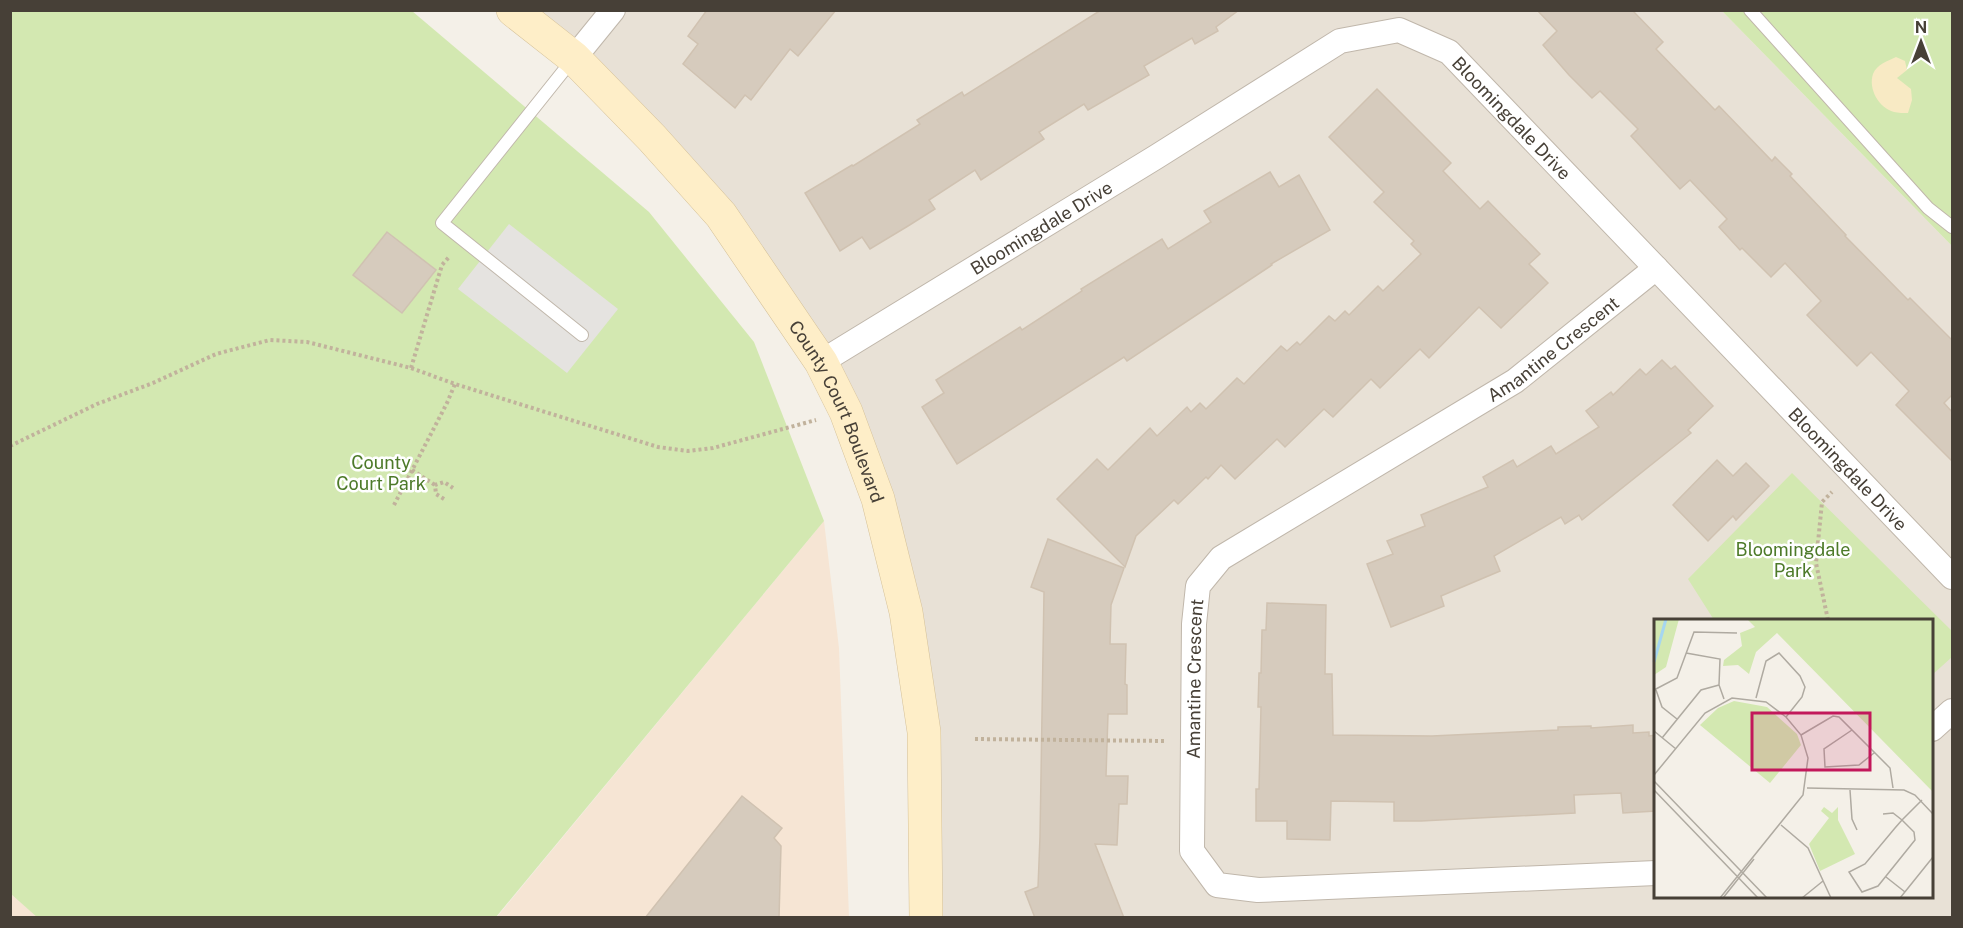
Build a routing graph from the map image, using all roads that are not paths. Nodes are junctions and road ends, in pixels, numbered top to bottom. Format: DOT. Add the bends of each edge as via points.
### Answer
graph roads {
  1 [pos="513,10"];
  2 [pos="613,10"];
  3 [pos="1750,10"];
  4 [pos="574,58"];
  5 [pos="1953,228"];
  6 [pos="1656,268"];
  7 [pos="582,335"];
  8 [pos="821,362"];
  9 [pos="1953,577"];
  10 [pos="1953,711"];
  11 [pos="1933,728"];
  12 [pos="1654,873"];
  13 [pos="926,918"];
  1 -- 4 [label="street, County Court Boulevard"];
  2 -- 4 [label="street"];
  3 -- 5 [label="lane" via="1928,208"];
  4 -- 7 [label="lane" via="442,223"];
  4 -- 8 [label="street, County Court Boulevard" via="722,215"];
  6 -- 8 [label="street, Bloomingdale Drive" via="1449,52 1399,30 1340,41"];
  6 -- 9 [label="street, Bloomingdale Drive"];
  6 -- 12 [label="street, Amantine Crescent" via="1515,381 1221,558 1198,586 1192,741 1192,850 1217,885 1258,890"];
  8 -- 13 [label="street, County Court Boulevard" via="846,412 878,499 906,612 924,732"];
  10 -- 11 [label="street"];
}
